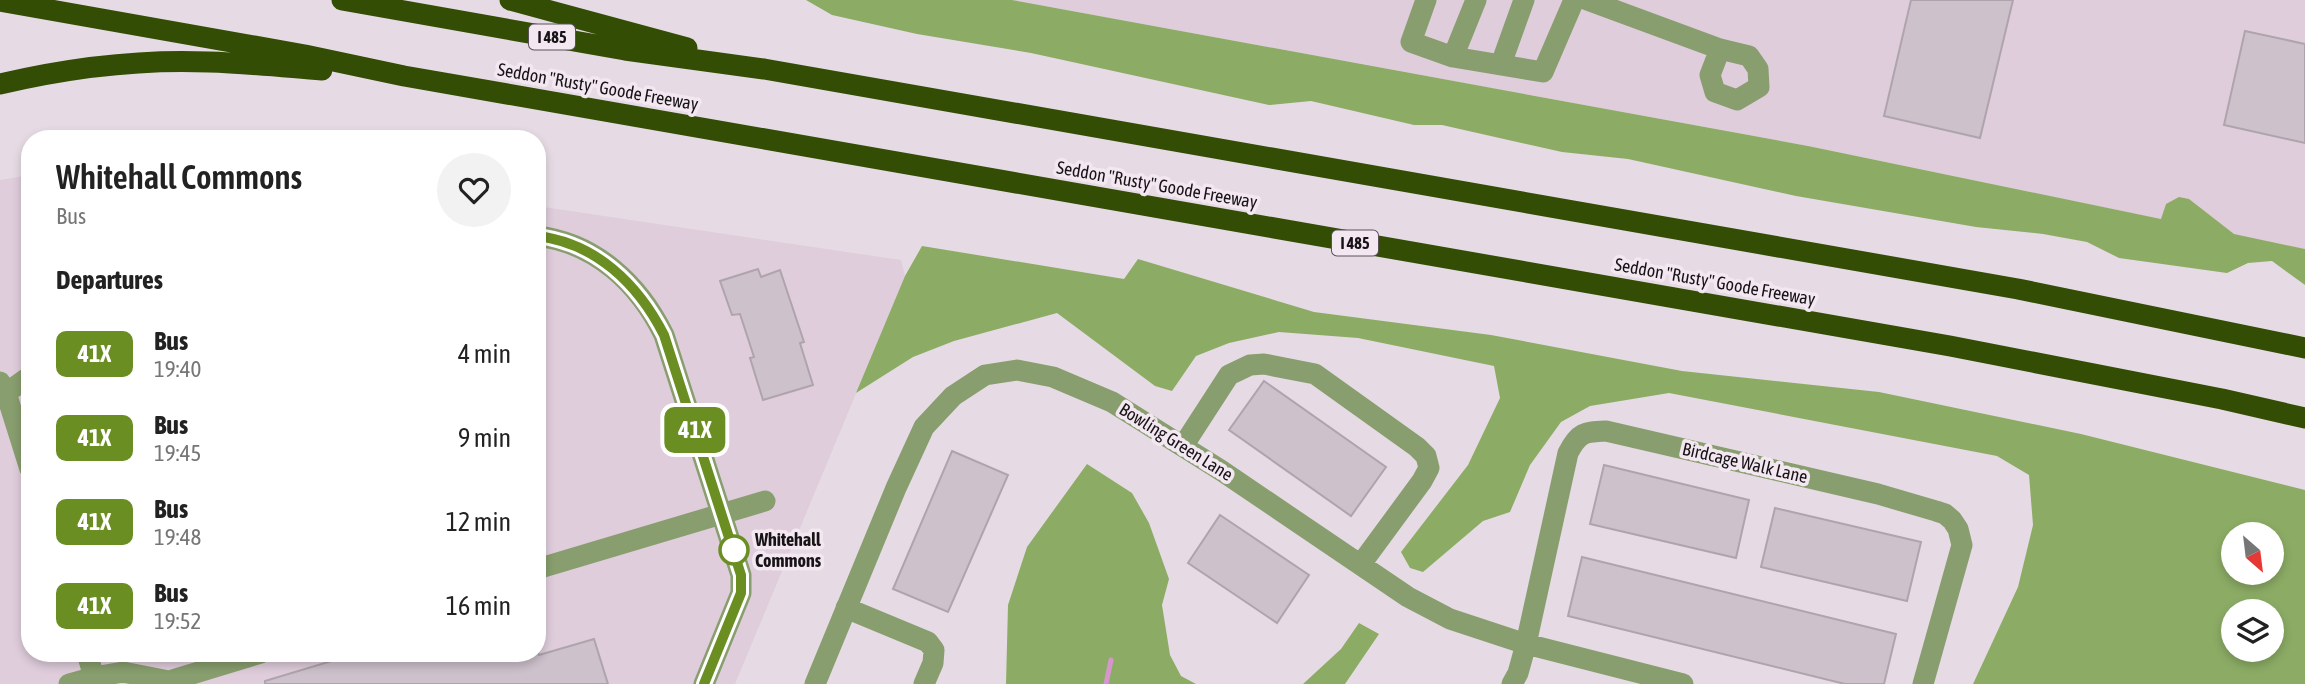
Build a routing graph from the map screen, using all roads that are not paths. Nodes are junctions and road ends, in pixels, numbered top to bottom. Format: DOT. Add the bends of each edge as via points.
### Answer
graph roads {
  1 [pos="342,0"];
  2 [pos="510,0"];
  3 [pos="1426,0"];
  4 [pos="1476,0"];
  5 [pos="1524,0"];
  6 [pos="1574,0"];
  7 [pos="1587,0"];
  8 [pos="0,1"];
  9 [pos="1720,49"];
  10 [pos="1453,57"];
  11 [pos="1501,64"];
  12 [pos="764,69"];
  13 [pos="404,76"];
  14 [pos="0,84"];
  15 [pos="546,237"];
  16 [pos="2305,348"];
  17 [pos="21,380"];
  18 [pos="2,390"];
  19 [pos="2305,418"];
  20 [pos="21,444"];
  21 [pos="1182,446"];
  22 [pos="765,501"];
  23 [pos="723,514"];
  24 [pos="1361,564"];
  25 [pos="546,566"];
  26 [pos="846,608"];
  27 [pos="1526,644"];
  28 [pos="89,662"];
  29 [pos="231,662"];
  30 [pos="1633,678"];
  31 [pos="95,680"];
  32 [pos="69,684"];
  33 [pos="704,684"];
  34 [pos="815,684"];
  35 [pos="924,684"];
  36 [pos="1512,684"];
  37 [pos="1683,684"];
  38 [pos="1923,684"];
  1 -- 12 [label="highway, I 485" via="625,50"];
  2 -- 12 [label="highway"];
  3 -- 10 [label="street" via="1410,42"];
  4 -- 10 [label="street"];
  5 -- 11 [label="street"];
  6 -- 11 [label="street" via="1544,72"];
  7 -- 9 [label="street"];
  8 -- 13 [label="highway, Seddon \"Rusty\" Goode Freeway / I 485"];
  10 -- 11 [label="street"];
  12 -- 16 [label="highway, I 485" via="2018,289"];
  13 -- 14 [label="highway" via="208,62 142,62"];
  13 -- 19 [label="highway, Seddon \"Rusty\" Goode Freeway / I 485" via="1950,346"];
  15 -- 23 [label="street" via="591,253 615,269 654,314"];
  17 -- 18 [label="street"];
  18 -- 20 [label="street"];
  21 -- 24 [label="street, Bowling Green Lane"];
  21 -- 24 [label="street" via="1229,375 1241,368 1264,364 1315,374 1417,447 1429,468"];
  21 -- 26 [label="street, Bowling Green Lane" via="1112,402 1053,377 1017,369 985,375 953,396 925,427"];
  22 -- 23 [label="street"];
  23 -- 25 [label="street"];
  23 -- 33 [label="street" via="741,575 741,593"];
  24 -- 27 [label="street, Bowling Green Lane" via="1450,619"];
  26 -- 34 [label="street, Bowling Green Lane"];
  26 -- 35 [label="street" via="928,642 934,650 933,663"];
  27 -- 30 [label="street, Bowling Green Lane"];
  27 -- 36 [label="street, Birdcage Walk Lane"];
  27 -- 38 [label="street, Birdcage Walk Lane" via="1568,453 1576,438 1606,431 1945,514 1958,529 1962,545"];
  28 -- 31 [label="street"];
  29 -- 31 [label="street" via="169,681 123,672"];
  30 -- 37 [label="street, Bowling Green Lane"];
  31 -- 32 [label="street"];
}
